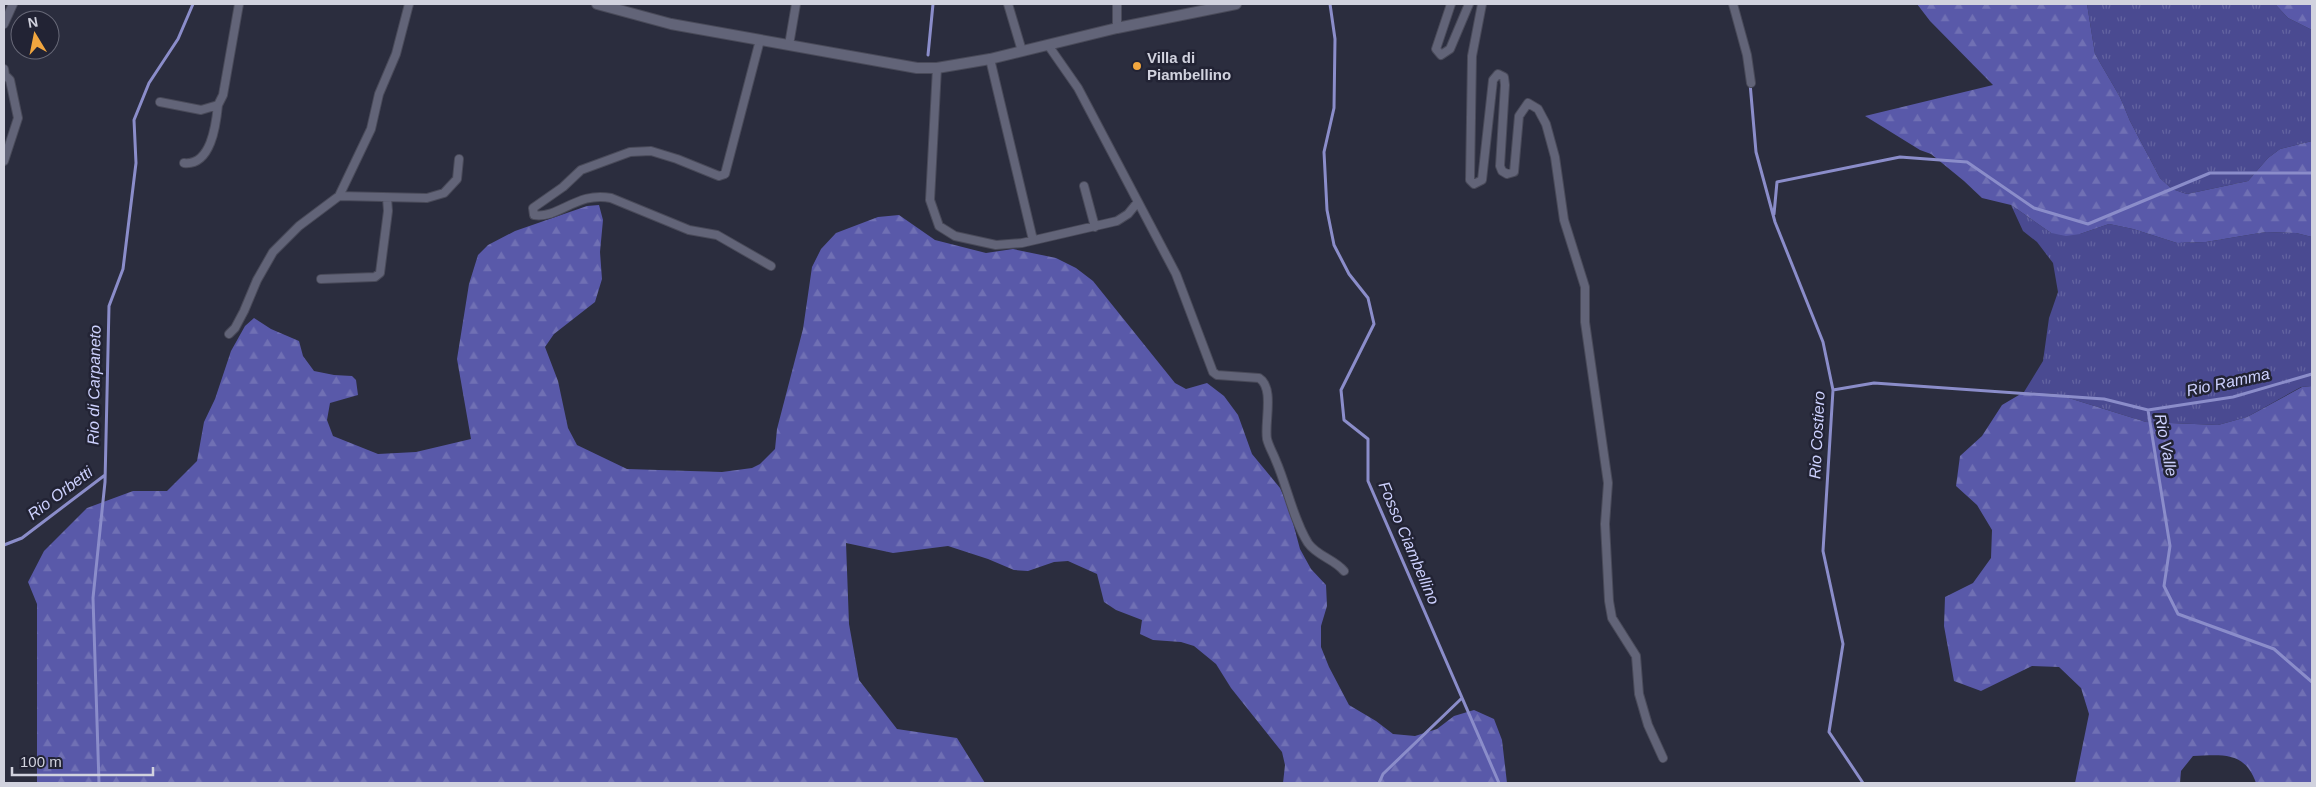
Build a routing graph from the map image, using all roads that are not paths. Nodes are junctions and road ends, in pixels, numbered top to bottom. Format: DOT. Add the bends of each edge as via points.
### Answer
graph roads {
  1 [pos="13,4"];
  2 [pos="239,4"];
  3 [pos="409,4"];
  4 [pos="598,4"];
  5 [pos="796,4"];
  6 [pos="1008,4"];
  7 [pos="1117,4"];
  8 [pos="1236,4"];
  9 [pos="1451,4"];
  10 [pos="1469,4"];
  11 [pos="1482,4"];
  12 [pos="1733,4"];
  13 [pos="4,24"];
  14 [pos="1117,28"];
  15 [pos="760,40"];
  16 [pos="789,45"];
  17 [pos="1048,45"];
  18 [pos="1022,51"];
  19 [pos="990,59"];
  20 [pos="937,68"];
  21 [pos="4,69"];
  22 [pos="1751,82"];
  23 [pos="160,102"];
  24 [pos="218,106"];
  25 [pos="459,158"];
  26 [pos="4,161"];
  27 [pos="184,164"];
  28 [pos="1084,186"];
  29 [pos="339,196"];
  30 [pos="387,198"];
  31 [pos="1137,203"];
  32 [pos="1096,228"];
  33 [pos="1033,240"];
  34 [pos="771,266"];
  35 [pos="320,279"];
  36 [pos="229,334"];
  37 [pos="1344,571"];
  38 [pos="1663,758"];
  1 -- 13 [label="street"];
  2 -- 24 [label="street"];
  3 -- 29 [label="street" via="396,54 379,94 371,129"];
  4 -- 15 [label="main road" via="671,24"];
  5 -- 16 [label="street"];
  6 -- 18 [label="street"];
  7 -- 14 [label="street"];
  8 -- 14 [label="main road"];
  9 -- 10 [label="street" via="1436,49 1441,55 1450,49"];
  11 -- 38 [label="street" via="1472,56 1470,180 1474,184 1482,180 1494,80 1498,74 1504,77 1505,85 1502,171 1514,172 1520,116 1528,104 1538,109 1546,124 1555,157 1564,220 1585,287 1585,322 1608,483 1605,524 1612,618 1636,656 1639,694"];
  12 -- 22 [label="street"];
  14 -- 17 [label="main road"];
  15 -- 16 [label="main road"];
  15 -- 34 [label="street" via="725,174 718,176 651,151 630,152 582,170 564,188 533,208 534,215 538,216 587,197 610,198 689,230 717,235"];
  16 -- 20 [label="main road" via="916,68"];
  17 -- 18 [label="main road"];
  17 -- 31 [label="street" via="1078,88"];
  18 -- 19 [label="main road"];
  19 -- 20 [label="main road"];
  19 -- 33 [label="street"];
  20 -- 33 [label="street" via="930,200 939,226 955,236 996,244"];
  21 -- 26 [label="street" via="10,80 18,118"];
  23 -- 24 [label="street" via="201,110"];
  24 -- 27 [label="street" via="216,126 203,155 192,164"];
  25 -- 30 [label="street" via="457,179 439,196"];
  28 -- 32 [label="street"];
  29 -- 30 [label="street"];
  29 -- 36 [label="street" via="299,226 274,252"];
  30 -- 35 [label="street" via="380,273 375,278"];
  31 -- 32 [label="street" via="1117,221"];
  31 -- 37 [label="street" via="1176,274 1213,372 1264,381 1267,390 1267,441 1294,509 1309,544"];
  32 -- 33 [label="street"];
}
